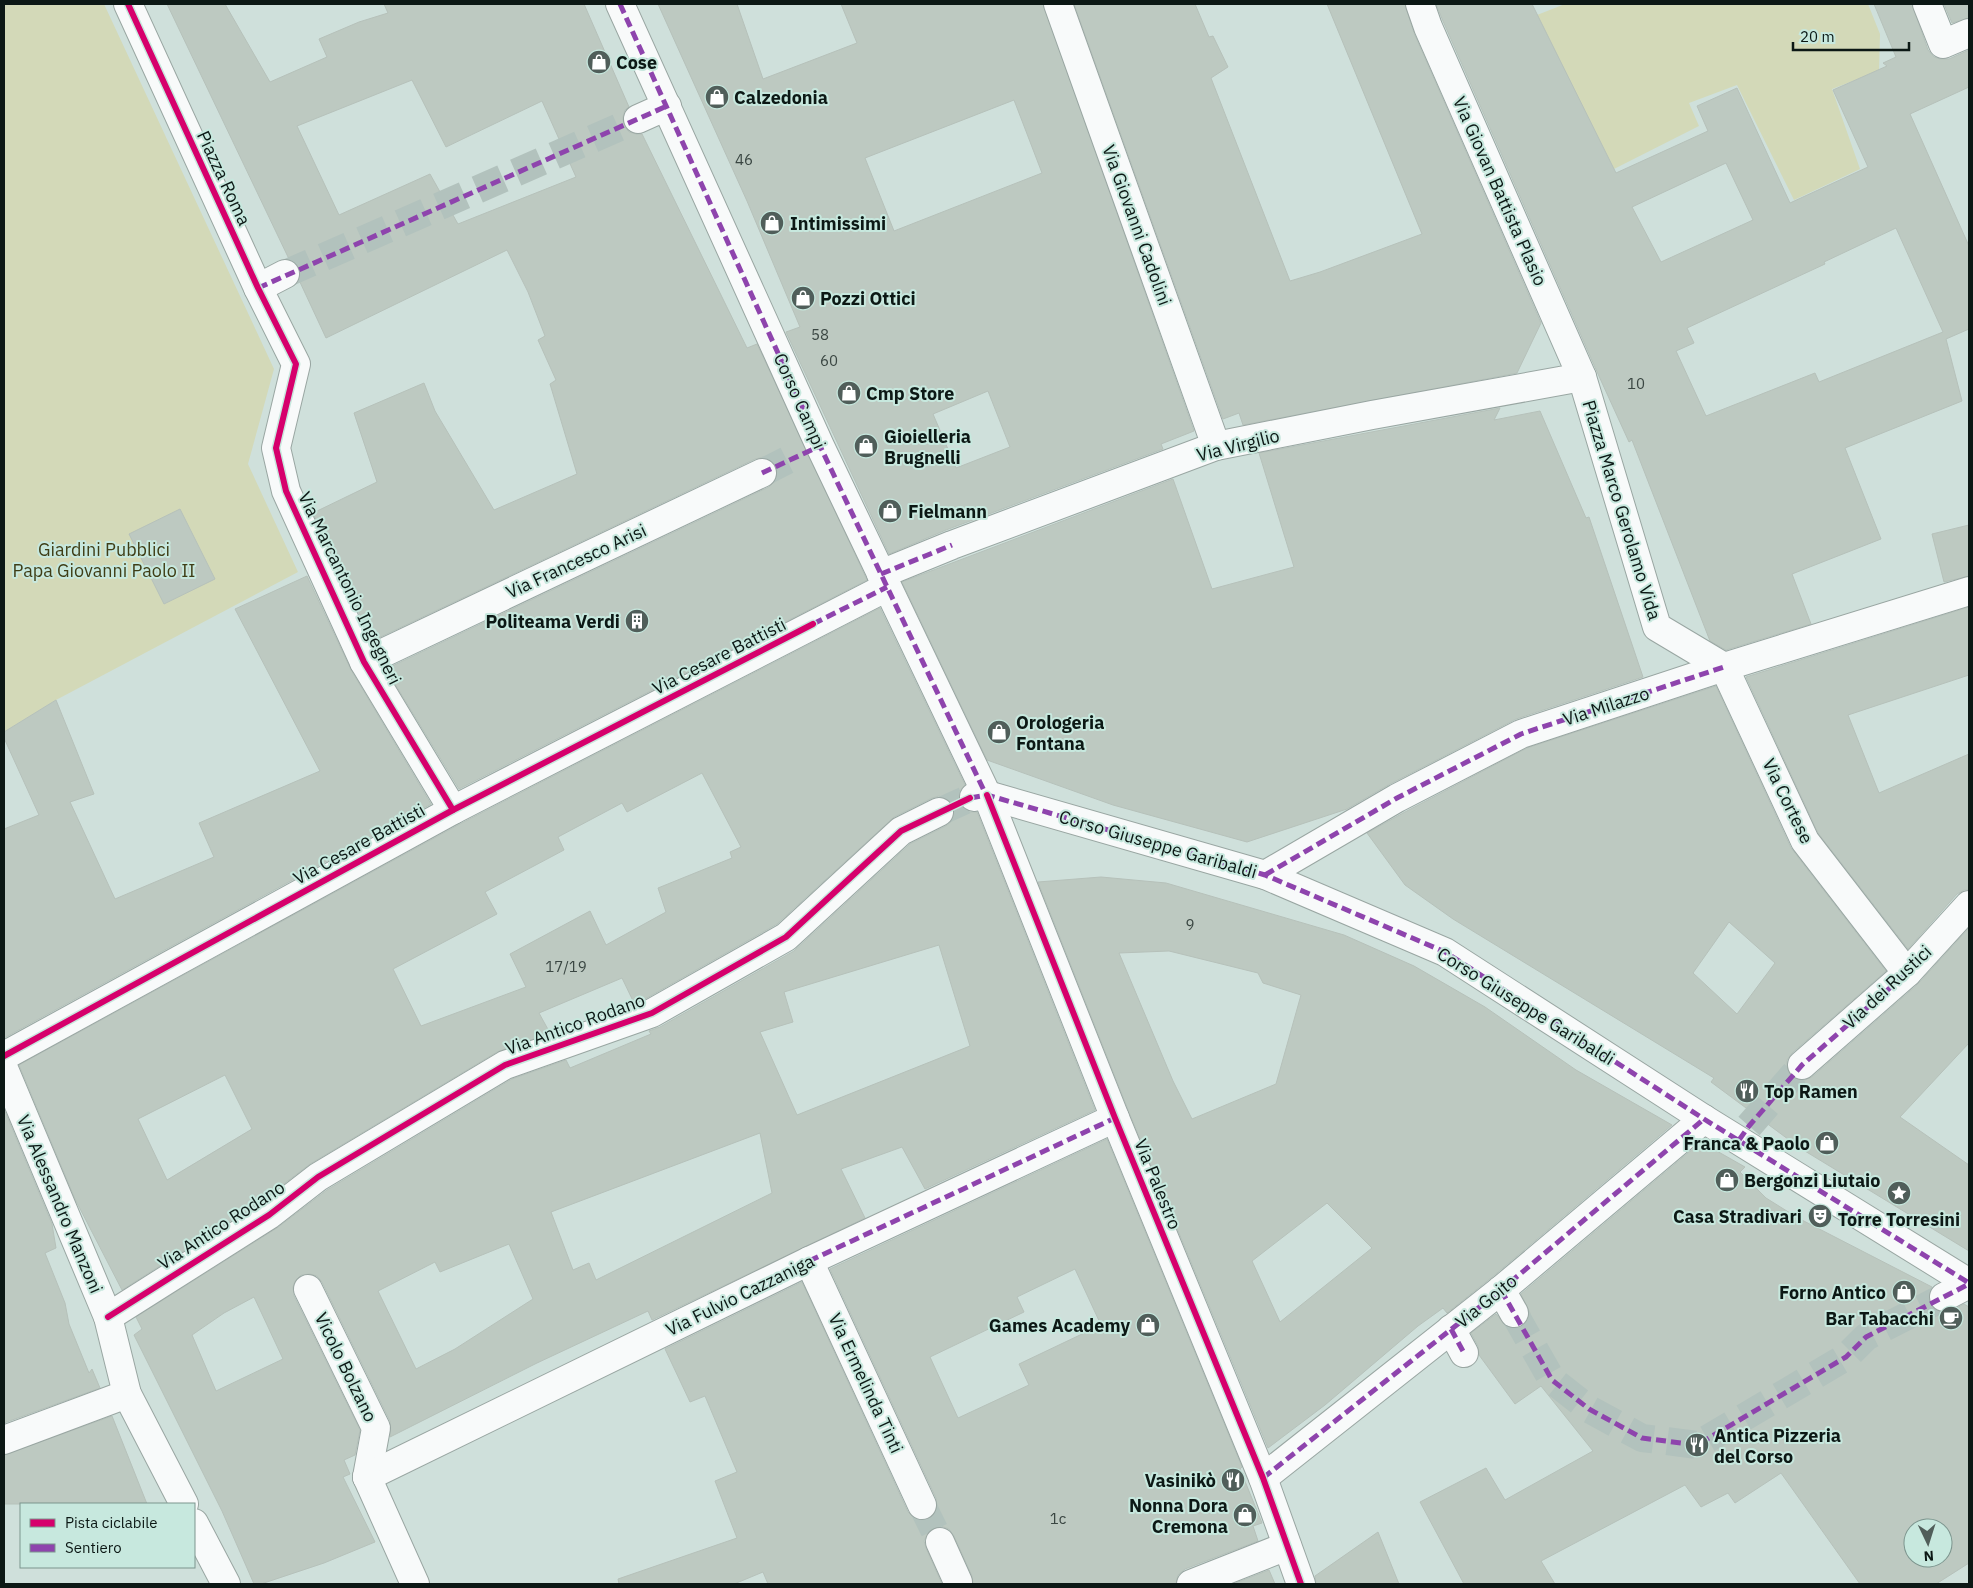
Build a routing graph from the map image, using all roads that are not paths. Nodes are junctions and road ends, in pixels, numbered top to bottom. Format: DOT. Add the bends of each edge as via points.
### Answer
graph roads {
  1 [pos="128,4"];
  2 [pos="620,4"];
  3 [pos="1058,4"];
  4 [pos="1420,4"];
  5 [pos="1927,4"];
  6 [pos="1969,33"];
  7 [pos="667,106"];
  8 [pos="638,119"];
  9 [pos="285,274"];
  10 [pos="258,288"];
  11 [pos="296,364"];
  12 [pos="1582,377"];
  13 [pos="1216,446"];
  14 [pos="762,473"];
  15 [pos="884,581"];
  16 [pos="1969,591"];
  17 [pos="364,662"];
  18 [pos="1724,667"];
  19 [pos="978,796"];
  20 [pos="453,810"];
  21 [pos="940,812"];
  22 [pos="1265,875"];
  23 [pos="1969,905"];
  24 [pos="1907,973"];
  25 [pos="4,1056"];
  26 [pos="1802,1064"];
  27 [pos="4,1069"];
  28 [pos="1115,1118"];
  29 [pos="1704,1119"];
  30 [pos="809,1261"];
  31 [pos="1969,1284"];
  32 [pos="308,1289"];
  33 [pos="1944,1297"];
  34 [pos="108,1317"];
  35 [pos="1451,1329"];
  36 [pos="1464,1353"];
  37 [pos="127,1394"];
  38 [pos="4,1440"];
  39 [pos="367,1477"];
  40 [pos="1263,1478"];
  41 [pos="183,1503"];
  42 [pos="922,1505"];
  43 [pos="195,1524"];
  44 [pos="940,1542"];
  45 [pos="1287,1546"];
  46 [pos="958,1582"];
  47 [pos="226,1584"];
  48 [pos="415,1584"];
  49 [pos="1190,1584"];
  50 [pos="1301,1584"];
  1 -- 10 [label="street, Piazza Roma"];
  2 -- 7 [label="street, Corso Campi"];
  3 -- 13 [label="street, Via Giovanni Cadolini"];
  4 -- 12 [label="street, Via Giovan Battista Plasio"];
  5 -- 6 [label="street" via="1943,44"];
  7 -- 8 [label="street"];
  7 -- 15 [label="street, Corso Campi" via="809,450"];
  9 -- 10 [label="street"];
  10 -- 11 [label="street, Piazza Roma"];
  11 -- 17 [label="street, Via Marcantonio Ingegneri" via="276,448 286,491"];
  12 -- 13 [label="street, Via Virgilio"];
  12 -- 18 [label="street, Piazza Marco Gerolamo Vida" via="1657,627"];
  13 -- 15 [label="street, Via Virgilio" via="952,545"];
  14 -- 17 [label="street, Via Francesco Arisi"];
  15 -- 19 [label="street, Corso Campi"];
  15 -- 20 [label="street, Via Cesare Battisti" via="814,624"];
  16 -- 18 [label="street, Via Milazzo"];
  17 -- 20 [label="street, Via Marcantonio Ingegneri"];
  18 -- 22 [label="street, Via Milazzo" via="1521,734 1397,798"];
  18 -- 24 [label="street, Via Cortese" via="1805,840"];
  19 -- 22 [label="street, Corso Giuseppe Garibaldi"];
  19 -- 28 [label="street, Via Palestro"];
  20 -- 25 [label="street, Via Cesare Battisti"];
  21 -- 34 [label="street, Via Antico Rodano" via="901,831 786,937 652,1013 505,1066 318,1177 269,1215"];
  22 -- 29 [label="street, Corso Giuseppe Garibaldi" via="1445,952"];
  23 -- 24 [label="street, Via dei Rustici"];
  24 -- 26 [label="street, Via dei Rustici"];
  27 -- 34 [label="street, Via Alessandro Manzoni"];
  28 -- 30 [label="street, Via Fulvio Cazzaniga"];
  28 -- 40 [label="street, Via Palestro"];
  29 -- 31 [label="street, Corso Giuseppe Garibaldi" via="1744,1133"];
  29 -- 35 [label="street, Via Goito" via="1508,1301"];
  30 -- 39 [label="street, Via Fulvio Cazzaniga"];
  30 -- 42 [label="street, Via Ermelinda Tinti"];
  31 -- 33 [label="street"];
  32 -- 39 [label="street, Vicolo Bolzano" via="376,1428"];
  34 -- 37 [label="street, Via Alessandro Manzoni"];
  35 -- 36 [label="street"];
  35 -- 40 [label="street, Via Goito"];
  37 -- 38 [label="street"];
  37 -- 41 [label="street, Via Alessandro Manzoni"];
  39 -- 48 [label="street"];
  40 -- 45 [label="street, Via Palestro"];
  43 -- 47 [label="street"];
  44 -- 46 [label="street"];
  45 -- 49 [label="street"];
  45 -- 50 [label="street, Via Palestro"];
}
